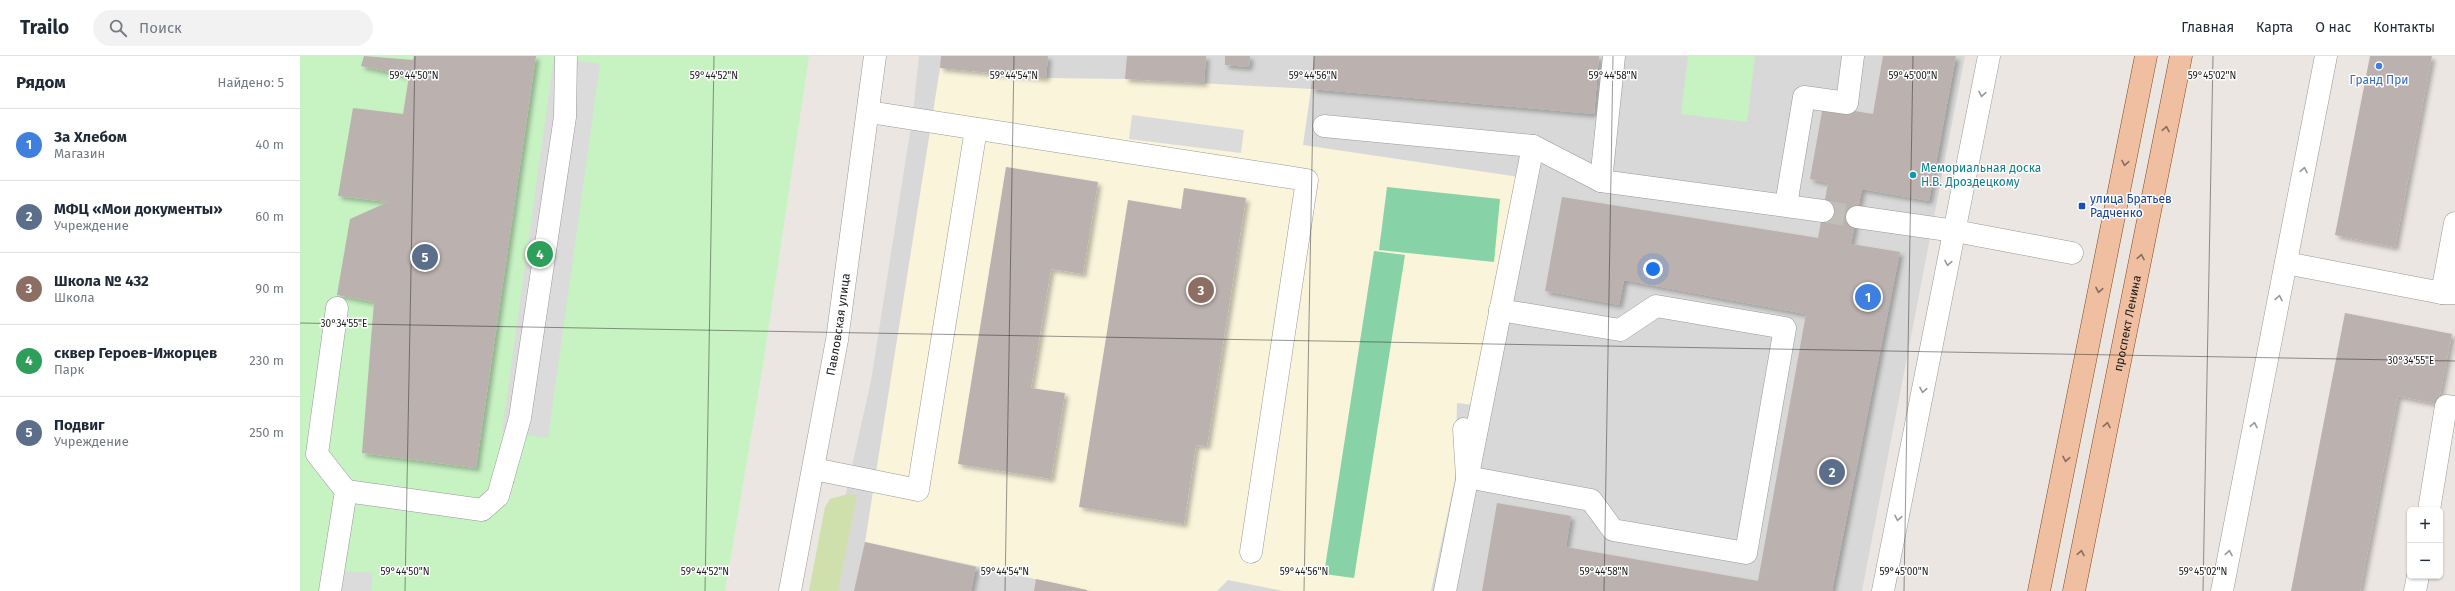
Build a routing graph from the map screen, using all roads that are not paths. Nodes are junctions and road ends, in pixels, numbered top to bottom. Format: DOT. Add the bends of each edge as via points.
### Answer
graph roads {
  1 [pos="566,56"];
  2 [pos="876,56"];
  3 [pos="1614,56"];
  4 [pos="1853,56"];
  5 [pos="1990,56"];
  6 [pos="2146,56"];
  7 [pos="2181,56"];
  8 [pos="2326,56"];
  9 [pos="869,112"];
  10 [pos="1324,126"];
  11 [pos="976,129"];
  12 [pos="1533,146"];
  13 [pos="1601,181"];
  14 [pos="1786,205"];
  15 [pos="1823,211"];
  16 [pos="1857,217"];
  17 [pos="2455,223"];
  18 [pos="1955,231"];
  19 [pos="2072,253"];
  20 [pos="2286,263"];
  21 [pos="2451,296"];
  22 [pos="337,308"];
  23 [pos="1500,310"];
  24 [pos="2455,407"];
  25 [pos="1464,428"];
  26 [pos="814,469"];
  27 [pos="1467,477"];
  28 [pos="346,491"];
  29 [pos="2429,507"];
  30 [pos="1250,552"];
  31 [pos="2417,579"];
  32 [pos="330,591"];
  33 [pos="790,591"];
  34 [pos="1445,591"];
  35 [pos="1883,591"];
  36 [pos="2039,591"];
  37 [pos="2074,591"];
  38 [pos="2222,591"];
  39 [pos="2415,591"];
  1 -- 28 [label="street" via="565,117 521,410 498,496 482,510"];
  2 -- 9 [label="street, Павловская улица"];
  3 -- 13 [label="street"];
  4 -- 14 [label="street" via="1847,103 1804,97"];
  5 -- 18 [label="street, one-way"];
  6 -- 36 [label="main road, one-way"];
  37 -- 7 [label="main road, проспект Ленина, one-way"];
  20 -- 8 [label="street, one-way"];
  9 -- 11 [label="street"];
  9 -- 26 [label="street, Павловская улица" via="837,340"];
  10 -- 12 [label="street"];
  11 -- 26 [label="street" via="918,490"];
  11 -- 30 [label="street" via="1307,180"];
  12 -- 13 [label="street"];
  12 -- 23 [label="street"];
  13 -- 14 [label="street"];
  14 -- 15 [label="street"];
  16 -- 18 [label="street"];
  17 -- 21 [label="street"];
  18 -- 19 [label="street"];
  18 -- 35 [label="street, one-way"];
  20 -- 21 [label="street"];
  38 -- 20 [label="street, one-way"];
  22 -- 28 [label="street" via="317,454"];
  23 -- 27 [label="street"];
  23 -- 27 [label="street" via="1620,330 1656,306 1785,328 1746,553 1613,530 1591,500"];
  24 -- 29 [label="street" via="2446,406"];
  25 -- 27 [label="street"];
  26 -- 33 [label="street, Павловская улица"];
  27 -- 34 [label="street"];
  28 -- 32 [label="street"];
  31 -- 39 [label="street"];
}
